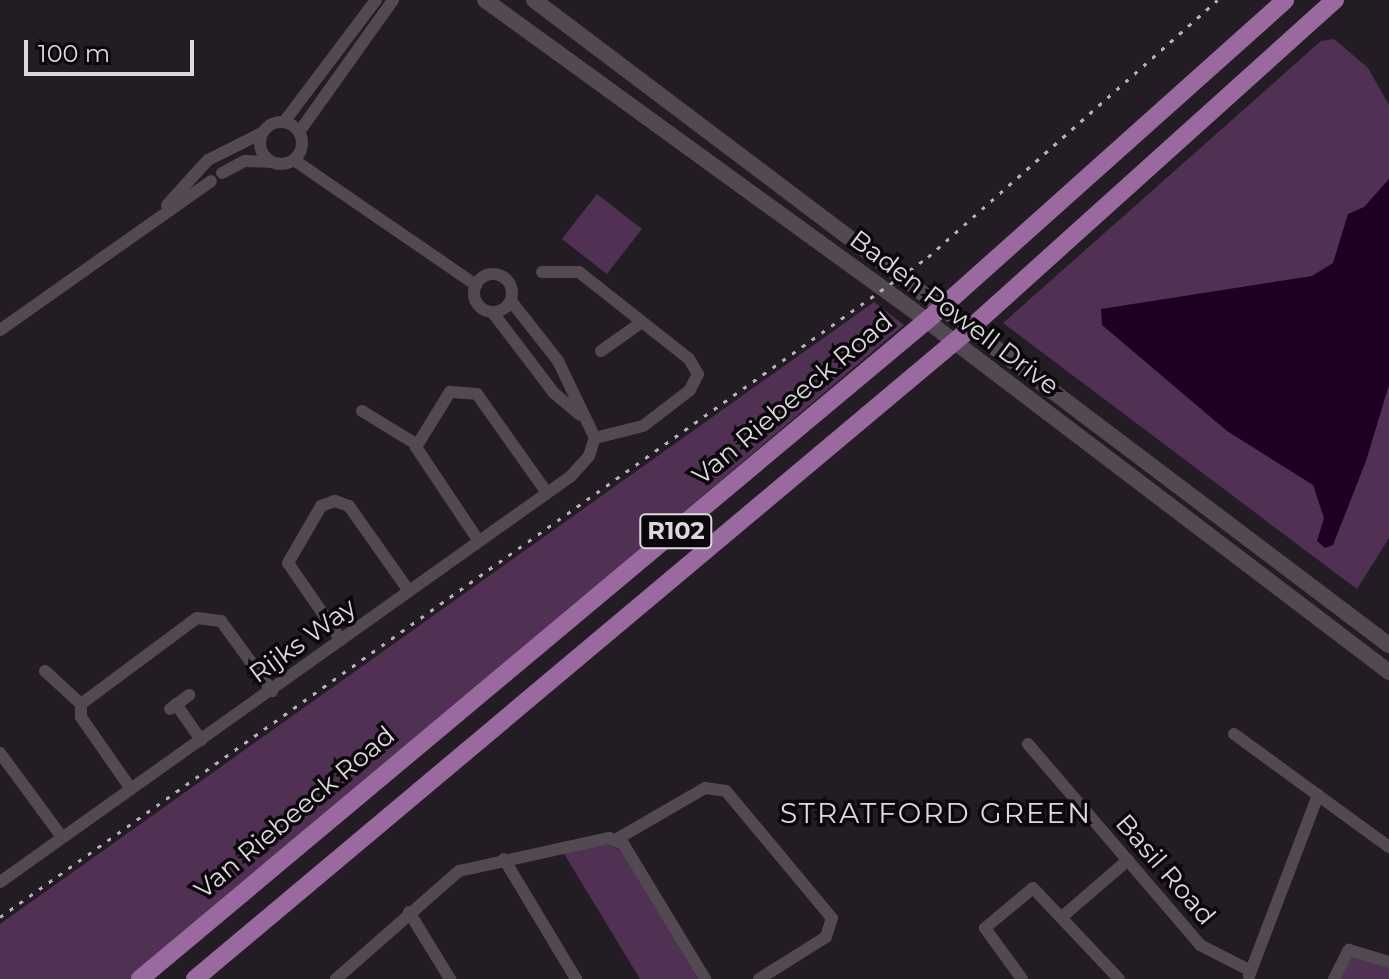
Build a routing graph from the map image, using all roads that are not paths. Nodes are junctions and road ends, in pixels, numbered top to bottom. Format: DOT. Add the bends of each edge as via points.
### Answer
graph roads {
  1 [pos="376,0"];
  2 [pos="393,0"];
  3 [pos="485,0"];
  4 [pos="534,0"];
  5 [pos="1285,0"];
  6 [pos="1334,1"];
  7 [pos="284,122"];
  8 [pos="299,132"];
  9 [pos="262,133"];
  10 [pos="294,160"];
  11 [pos="270,162"];
  12 [pos="222,173"];
  13 [pos="211,181"];
  14 [pos="163,210"];
  15 [pos="542,272"];
  16 [pos="476,285"];
  17 [pos="511,301"];
  18 [pos="493,313"];
  19 [pos="642,322"];
  20 [pos="0,330"];
  21 [pos="545,343"];
  22 [pos="601,351"];
  23 [pos="527,357"];
  24 [pos="362,411"];
  25 [pos="580,415"];
  26 [pos="595,438"];
  27 [pos="416,444"];
  28 [pos="547,493"];
  29 [pos="478,540"];
  30 [pos="409,591"];
  31 [pos="341,640"];
  32 [pos="1389,645"];
  33 [pos="45,671"];
  34 [pos="1389,672"];
  35 [pos="272,691"];
  36 [pos="189,695"];
  37 [pos="81,704"];
  38 [pos="1234,734"];
  39 [pos="201,740"];
  40 [pos="1028,744"];
  41 [pos="0,753"];
  42 [pos="405,754"];
  43 [pos="427,783"];
  44 [pos="131,789"];
  45 [pos="1318,795"];
  46 [pos="62,837"];
  47 [pos="617,839"];
  48 [pos="1389,847"];
  49 [pos="504,859"];
  50 [pos="1128,860"];
  51 [pos="0,882"];
  52 [pos="409,912"];
  53 [pos="1063,916"];
  54 [pos="1389,962"];
  55 [pos="1249,975"];
  56 [pos="140,979"];
  57 [pos="195,979"];
  58 [pos="336,979"];
  59 [pos="450,979"];
  60 [pos="576,979"];
  61 [pos="705,979"];
  62 [pos="759,979"];
  63 [pos="1022,979"];
  64 [pos="1119,979"];
  65 [pos="1334,979"];
  1 -- 7 [label="street"];
  2 -- 8 [label="street"];
  3 -- 34 [label="main road, Baden Powell Drive" via="983,363"];
  4 -- 32 [label="main road, Baden Powell Drive" via="1002,348"];
  5 -- 42 [label="main road, Van Riebeeck Road / R102" via="931,317"];
  6 -- 43 [label="main road, R102" via="965,333"];
  7 -- 8 [label="street"];
  7 -- 9 [label="street"];
  8 -- 10 [label="street" via="301,150"];
  9 -- 11 [label="street" via="260,146"];
  9 -- 14 [label="street" via="208,160"];
  10 -- 11 [label="street"];
  10 -- 16 [label="street"];
  11 -- 12 [label="street" via="245,161"];
  13 -- 14 [label="street"];
  14 -- 20 [label="street"];
  15 -- 19 [label="street" via="579,272"];
  16 -- 17 [label="street" via="485,276 503,277 511,286"];
  16 -- 18 [label="street" via="477,304"];
  17 -- 18 [label="street"];
  17 -- 21 [label="street"];
  18 -- 23 [label="street"];
  19 -- 22 [label="street"];
  19 -- 26 [label="street" via="689,359 696,381 643,426"];
  21 -- 23 [label="street"];
  21 -- 25 [label="street" via="570,380"];
  23 -- 25 [label="street" via="554,393"];
  24 -- 27 [label="street"];
  25 -- 26 [label="street"];
  26 -- 28 [label="street, Rijks Way" via="582,467"];
  27 -- 28 [label="street" via="447,395 469,389"];
  27 -- 29 [label="street"];
  28 -- 29 [label="street, Rijks Way"];
  29 -- 30 [label="street, Rijks Way"];
  30 -- 31 [label="street, Rijks Way"];
  30 -- 31 [label="street" via="349,506 335,501 321,506 288,563"];
  31 -- 35 [label="street, Rijks Way"];
  33 -- 37 [label="street"];
  35 -- 37 [label="street" via="221,621 205,616"];
  35 -- 39 [label="street, Rijks Way"];
  36 -- 39 [label="street" via="173,707"];
  37 -- 44 [label="street" via="81,717"];
  38 -- 45 [label="street"];
  39 -- 44 [label="street, Rijks Way"];
  40 -- 50 [label="street, Basil Road"];
  41 -- 46 [label="street"];
  42 -- 43 [label="main road"];
  42 -- 56 [label="main road, Van Riebeeck Road / R102"];
  43 -- 57 [label="main road, R102"];
  44 -- 46 [label="street, Rijks Way"];
  45 -- 48 [label="street"];
  45 -- 55 [label="street"];
  46 -- 51 [label="street, Rijks Way"];
  47 -- 49 [label="street"];
  47 -- 61 [label="street"];
  47 -- 62 [label="street" via="705,788 726,791 832,918 826,937"];
  49 -- 52 [label="street" via="459,871"];
  49 -- 60 [label="street"];
  50 -- 53 [label="street"];
  50 -- 55 [label="street, Basil Road" via="1208,952"];
  52 -- 58 [label="street"];
  52 -- 59 [label="street"];
  53 -- 63 [label="street" via="1033,888 987,923 986,935"];
  53 -- 64 [label="street"];
  54 -- 65 [label="street" via="1349,950"];
}
